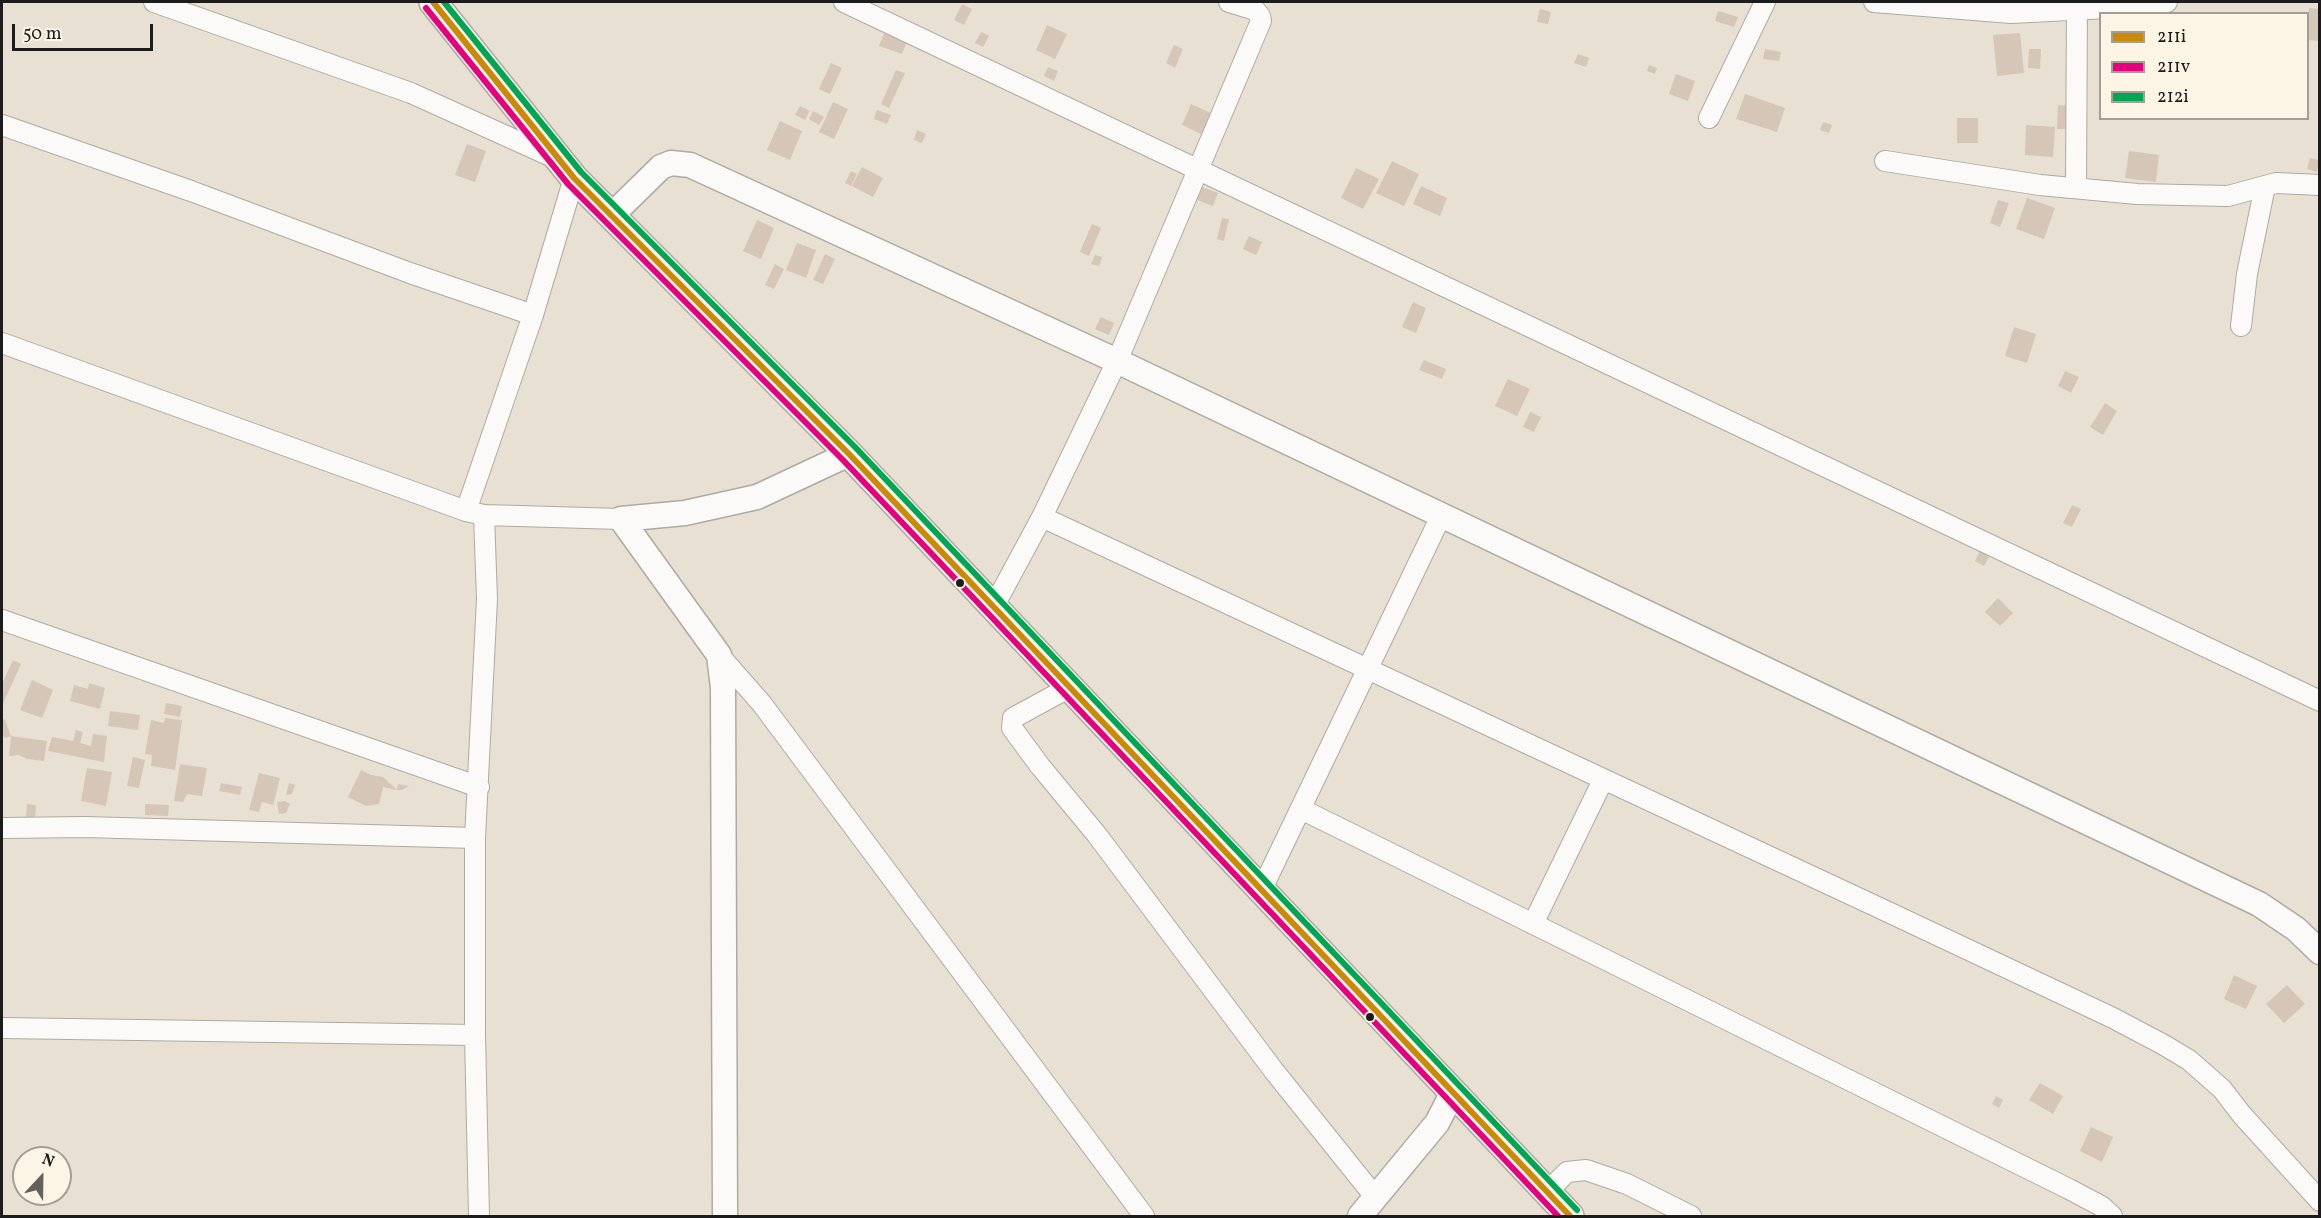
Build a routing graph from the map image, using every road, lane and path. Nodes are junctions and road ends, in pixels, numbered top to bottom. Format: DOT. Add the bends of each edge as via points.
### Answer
graph roads {
  1 [pos="154,2"];
  2 [pos="434,2"];
  3 [pos="844,2"];
  4 [pos="1229,2"];
  5 [pos="1765,2"];
  6 [pos="1874,2"];
  7 [pos="2166,2"];
  8 [pos="2077,5"];
  9 [pos="1708,118"];
  10 [pos="2,125"];
  11 [pos="1885,161"];
  12 [pos="1199,168"];
  13 [pos="567,169"];
  14 [pos="2319,185"];
  15 [pos="2265,186"];
  16 [pos="2076,188"];
  17 [pos="612,215"];
  18 [pos="533,315"];
  19 [pos="2241,326"];
  20 [pos="2,343"];
  21 [pos="1117,361"];
  22 [pos="849,454"];
  23 [pos="475,513"];
  24 [pos="1441,516"];
  25 [pos="1042,517"];
  26 [pos="621,519"];
  27 [pos="994,606"];
  28 [pos="2,620"];
  29 [pos="719,655"];
  30 [pos="1366,670"];
  31 [pos="1070,687"];
  32 [pos="2319,701"];
  33 [pos="1603,780"];
  34 [pos="479,787"];
  35 [pos="1301,809"];
  36 [pos="2,828"];
  37 [pos="475,838"];
  38 [pos="1260,891"];
  39 [pos="1533,924"];
  40 [pos="2319,952"];
  41 [pos="2,1028"];
  42 [pos="475,1035"];
  43 [pos="1453,1092"];
  44 [pos="1548,1192"];
  45 [pos="1376,1198"];
  46 [pos="2319,1201"];
  47 [pos="479,1216"];
  48 [pos="725,1216"];
  49 [pos="1144,1216"];
  50 [pos="1360,1216"];
  51 [pos="1570,1216"];
  52 [pos="1691,1216"];
  53 [pos="2112,1216"];
  1 -- 13 [label="street" via="411,93"];
  2 -- 13 [label="main road"];
  3 -- 12 [label="street"];
  4 -- 12 [label="street" via="1255,10 1261,21"];
  5 -- 9 [label="street"];
  6 -- 8 [label="street" via="2011,13"];
  7 -- 8 [label="street"];
  8 -- 16 [label="street"];
  10 -- 18 [label="street"];
  11 -- 16 [label="street"];
  12 -- 21 [label="street"];
  12 -- 32 [label="street"];
  13 -- 17 [label="main road"];
  13 -- 18 [label="street"];
  14 -- 15 [label="street"];
  15 -- 16 [label="street" via="2228,196"];
  15 -- 19 [label="street"];
  17 -- 21 [label="street" via="661,167 671,163 690,165"];
  17 -- 22 [label="main road"];
  18 -- 23 [label="street"];
  20 -- 23 [label="street"];
  21 -- 24 [label="street"];
  21 -- 25 [label="street"];
  22 -- 26 [label="street" via="758,497 685,513"];
  22 -- 27 [label="main road"];
  23 -- 26 [label="street"];
  23 -- 34 [label="street" via="487,599"];
  24 -- 30 [label="street"];
  24 -- 40 [label="street" via="2259,904 2296,928"];
  25 -- 27 [label="street"];
  25 -- 30 [label="street"];
  26 -- 29 [label="street"];
  27 -- 31 [label="main road"];
  28 -- 34 [label="street"];
  29 -- 48 [label="street" via="723,688"];
  29 -- 49 [label="street" via="762,704"];
  30 -- 33 [label="street"];
  30 -- 35 [label="street"];
  31 -- 38 [label="main road"];
  31 -- 45 [label="street" via="1013,718 1012,728"];
  33 -- 39 [label="street"];
  33 -- 46 [label="street" via="2164,1045 2189,1060 2222,1089"];
  34 -- 37 [label="street"];
  35 -- 38 [label="street"];
  35 -- 39 [label="street"];
  36 -- 37 [label="street"];
  37 -- 42 [label="street"];
  38 -- 43 [label="main road"];
  39 -- 53 [label="street" via="2069,1189"];
  41 -- 42 [label="street"];
  42 -- 47 [label="street"];
  43 -- 44 [label="main road"];
  43 -- 45 [label="street" via="1437,1123"];
  44 -- 51 [label="main road"];
  44 -- 52 [label="street" via="1567,1172 1586,1170 1627,1184"];
  45 -- 50 [label="street"];
}
